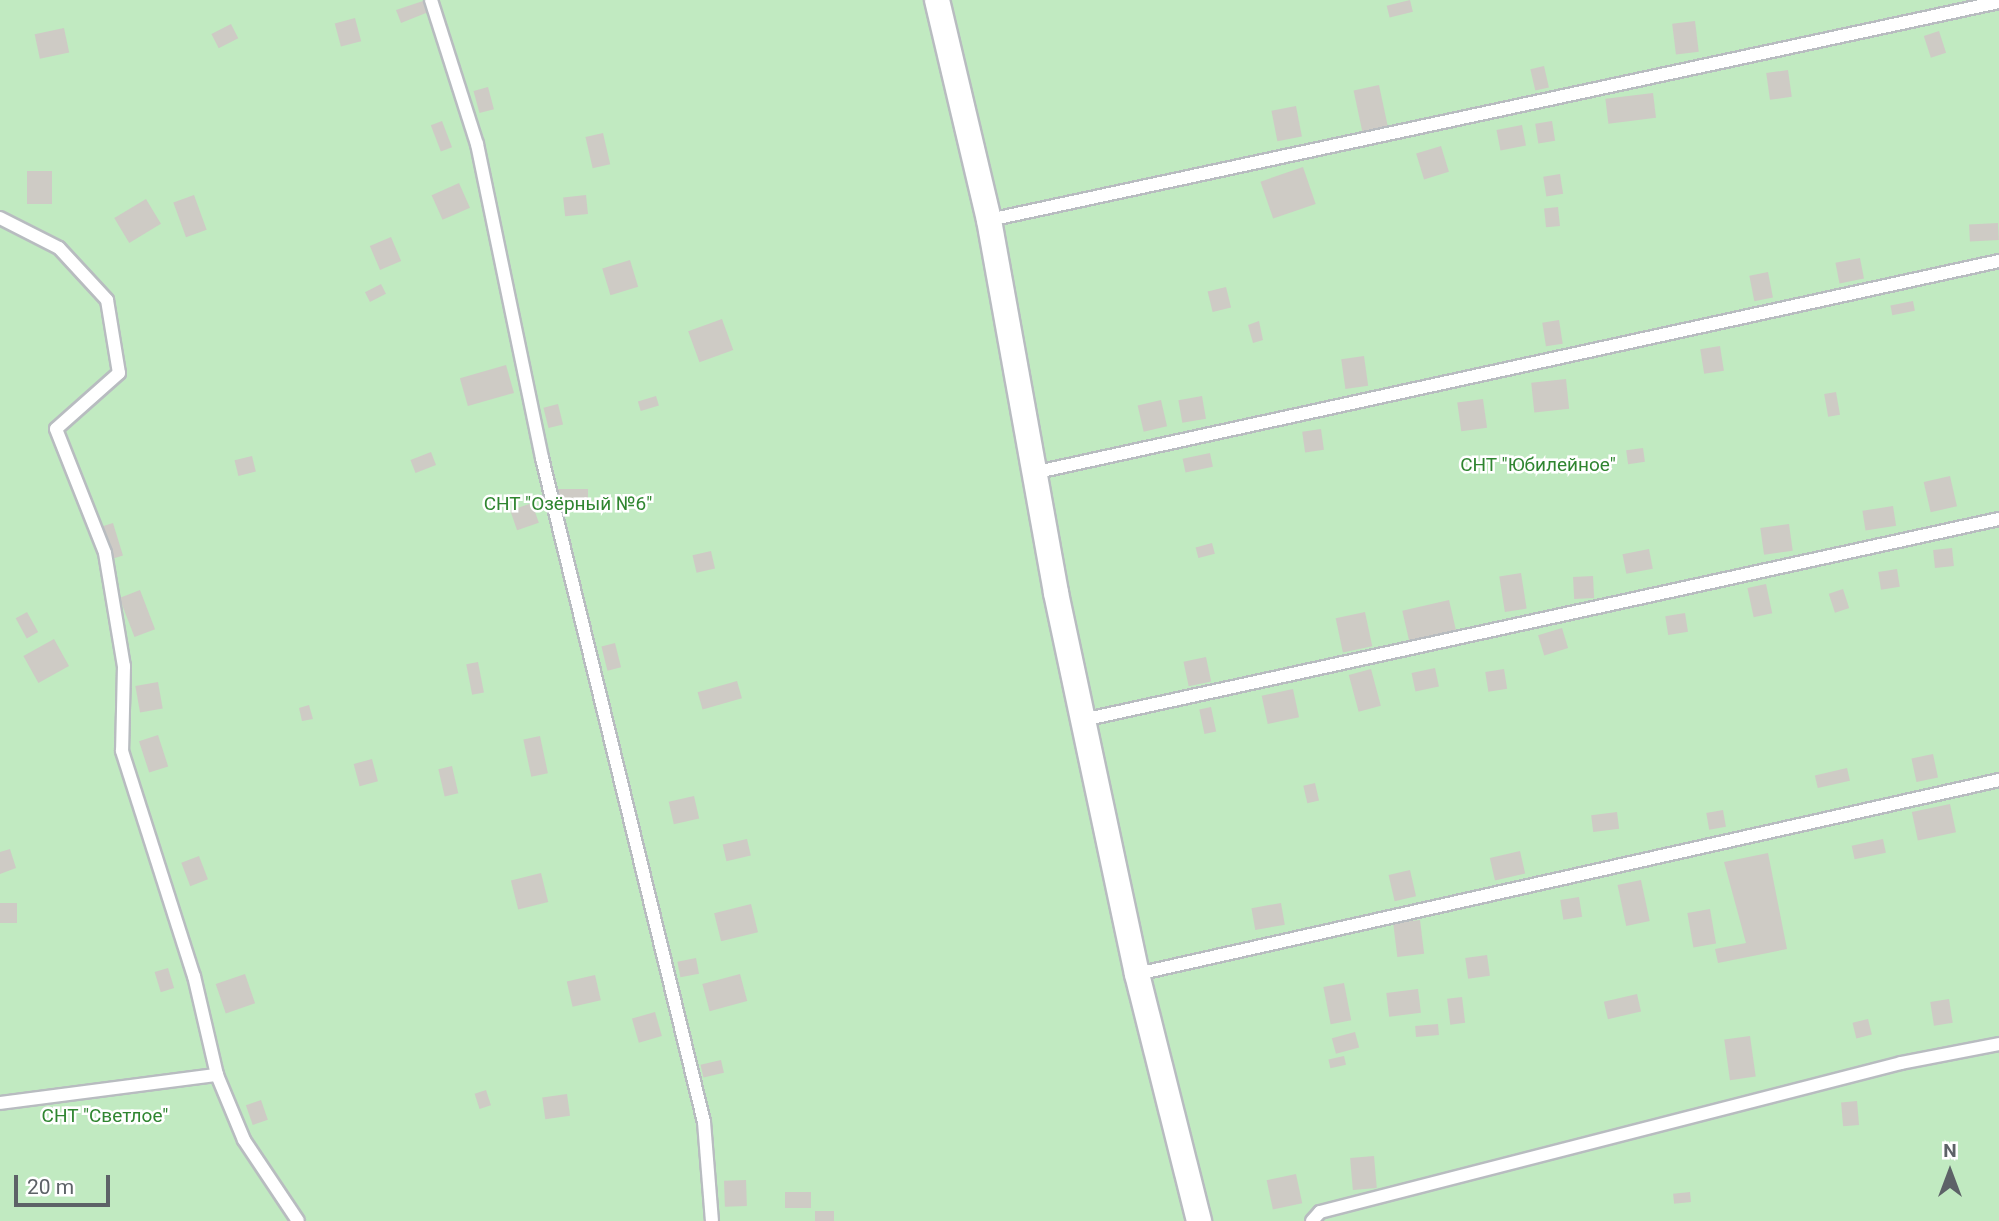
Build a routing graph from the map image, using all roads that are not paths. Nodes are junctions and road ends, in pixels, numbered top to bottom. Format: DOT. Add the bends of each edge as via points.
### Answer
graph roads {
  1 [pos="431,0"];
  2 [pos="937,0"];
  3 [pos="1999,2"];
  4 [pos="0,218"];
  5 [pos="989,220"];
  6 [pos="1999,261"];
  7 [pos="1037,472"];
  8 [pos="1999,519"];
  9 [pos="1087,719"];
  10 [pos="1999,780"];
  11 [pos="1138,974"];
  12 [pos="1999,1044"];
  13 [pos="217,1075"];
  14 [pos="0,1103"];
  15 [pos="298,1221"];
  16 [pos="712,1221"];
  17 [pos="1199,1221"];
  18 [pos="1312,1221"];
  1 -- 16 [label="lane" via="477,144 542,458 704,1122"];
  2 -- 5 [label="street"];
  3 -- 5 [label="lane"];
  4 -- 13 [label="lane" via="59,248 107,300 119,373 56,429 105,553 124,666 122,751 194,976"];
  5 -- 7 [label="street"];
  6 -- 7 [label="lane"];
  7 -- 9 [label="street" via="1056,593"];
  8 -- 9 [label="lane"];
  9 -- 11 [label="street"];
  10 -- 11 [label="lane"];
  11 -- 17 [label="street"];
  12 -- 18 [label="lane" via="1901,1063 1320,1213"];
  13 -- 14 [label="lane"];
  13 -- 15 [label="lane" via="244,1140"];
}
